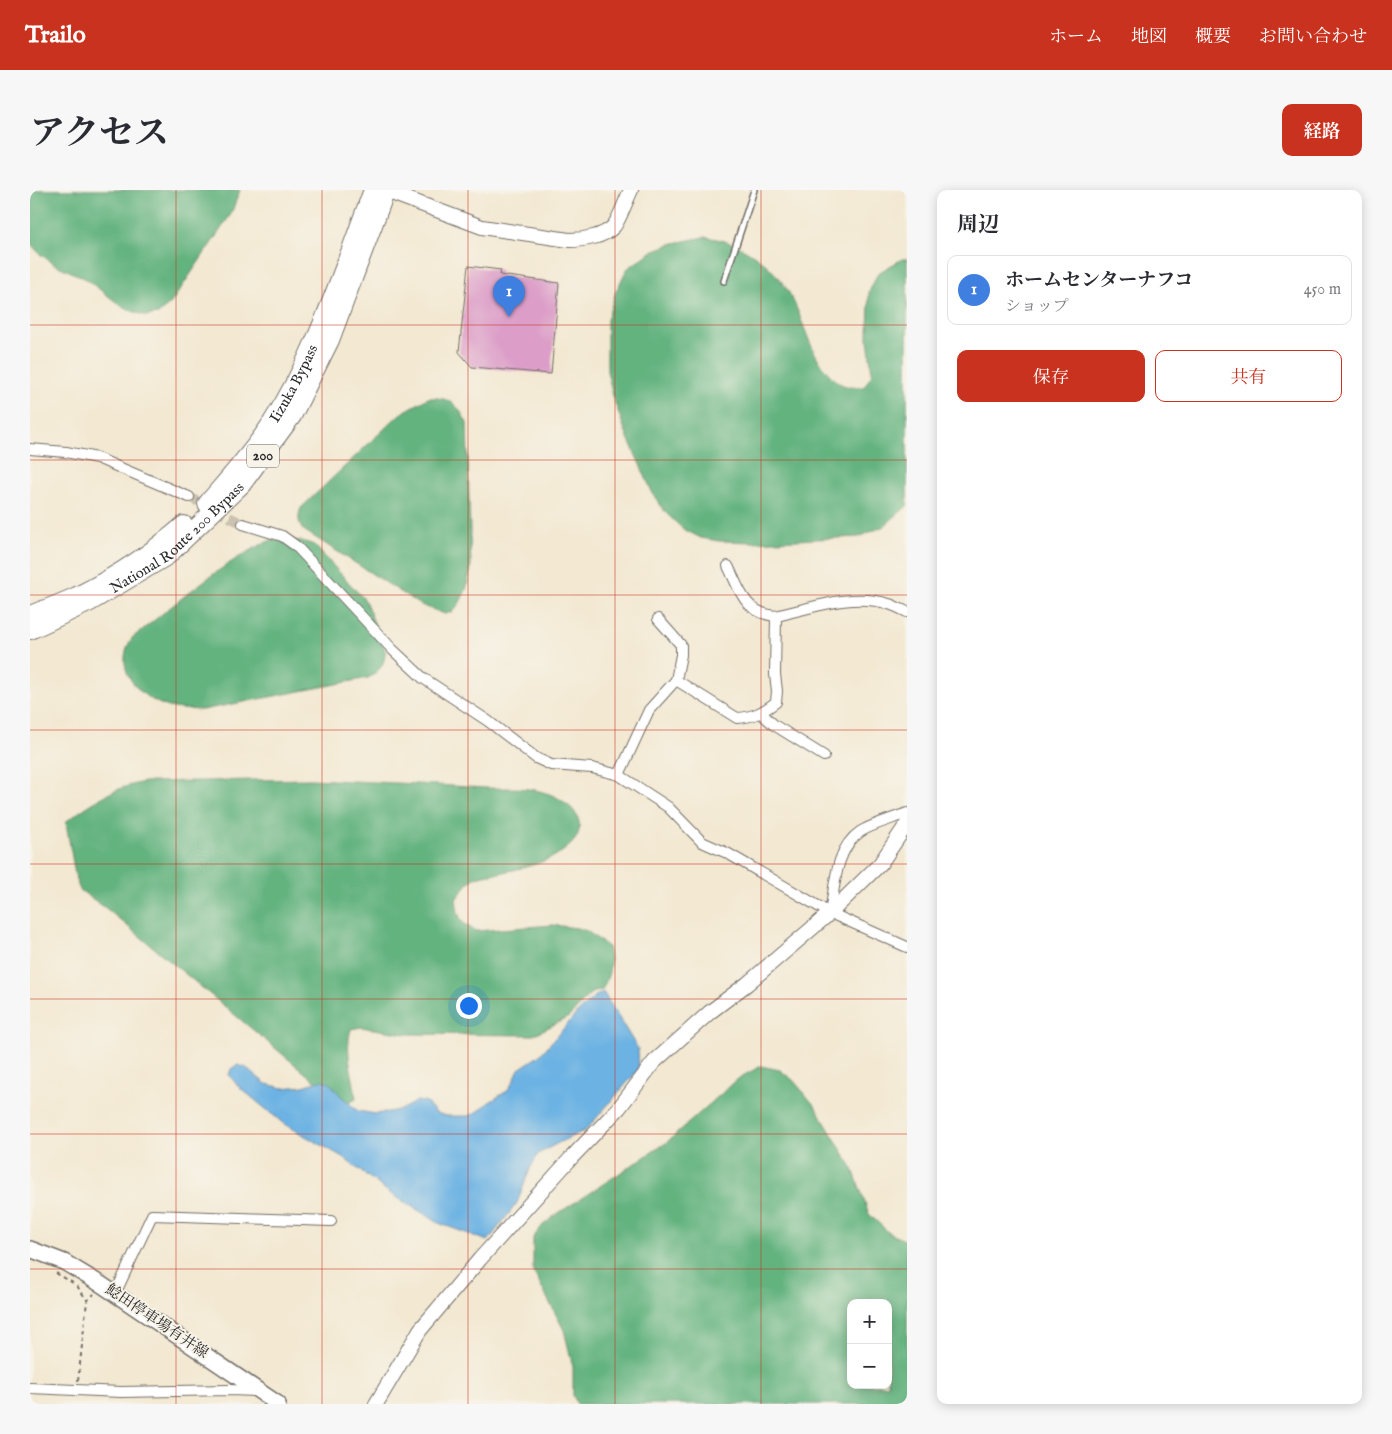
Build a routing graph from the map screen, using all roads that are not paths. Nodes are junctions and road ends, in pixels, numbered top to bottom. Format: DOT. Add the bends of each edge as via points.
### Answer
graph roads {
  1 [pos="382,190"];
  2 [pos="631,190"];
  3 [pos="754,190"];
  4 [pos="724,281"];
  5 [pos="30,449"];
  6 [pos="189,497"];
  7 [pos="243,524"];
  8 [pos="728,566"];
  9 [pos="907,612"];
  10 [pos="30,615"];
  11 [pos="776,616"];
  12 [pos="658,619"];
  13 [pos="30,630"];
  14 [pos="676,680"];
  15 [pos="760,713"];
  16 [pos="824,756"];
  17 [pos="619,775"];
  18 [pos="907,813"];
  19 [pos="907,824"];
  20 [pos="830,913"];
  21 [pos="907,947"];
  22 [pos="331,1222"];
  23 [pos="30,1249"];
  24 [pos="116,1294"];
  25 [pos="30,1388"];
  26 [pos="260,1392"];
  27 [pos="278,1404"];
  28 [pos="376,1404"];
  1 -- 2 [label="street" via="482,227 570,240 599,235 613,226"];
  1 -- 10 [label="highway, Iizuka Bypass / 200" via="292,389 253,451 204,507 168,539 78,595"];
  1 -- 13 [label="highway, National Route 200 Bypass / 200" via="330,340 312,378 292,416 242,484 167,556 90,602"];
  3 -- 4 [label="lane"];
  5 -- 6 [label="street" via="97,458"];
  7 -- 17 [label="street" via="282,536 296,546 423,678 536,758 551,765 592,768"];
  8 -- 11 [label="street" via="748,605 757,612"];
  9 -- 11 [label="street" via="864,599 824,604"];
  11 -- 15 [label="street" via="776,702"];
  12 -- 14 [label="street" via="681,645"];
  14 -- 15 [label="street" via="737,718 749,718"];
  14 -- 17 [label="street" via="649,710"];
  15 -- 16 [label="street"];
  17 -- 20 [label="street" via="668,807 702,842 727,853"];
  18 -- 20 [label="street" via="861,831 847,844 838,865"];
  19 -- 20 [label="street" via="880,864"];
  20 -- 21 [label="street"];
  20 -- 28 [label="street" via="654,1062 619,1108 480,1259 420,1330"];
  22 -- 24 [label="street" via="152,1215"];
  23 -- 24 [label="main road, 鯰田停車場有井線" via="64,1262"];
  24 -- 26 [label="main road, 鯰田停車場有井線"];
  25 -- 26 [label="street"];
  26 -- 27 [label="main road, 鯰田停車場有井線"];
}
